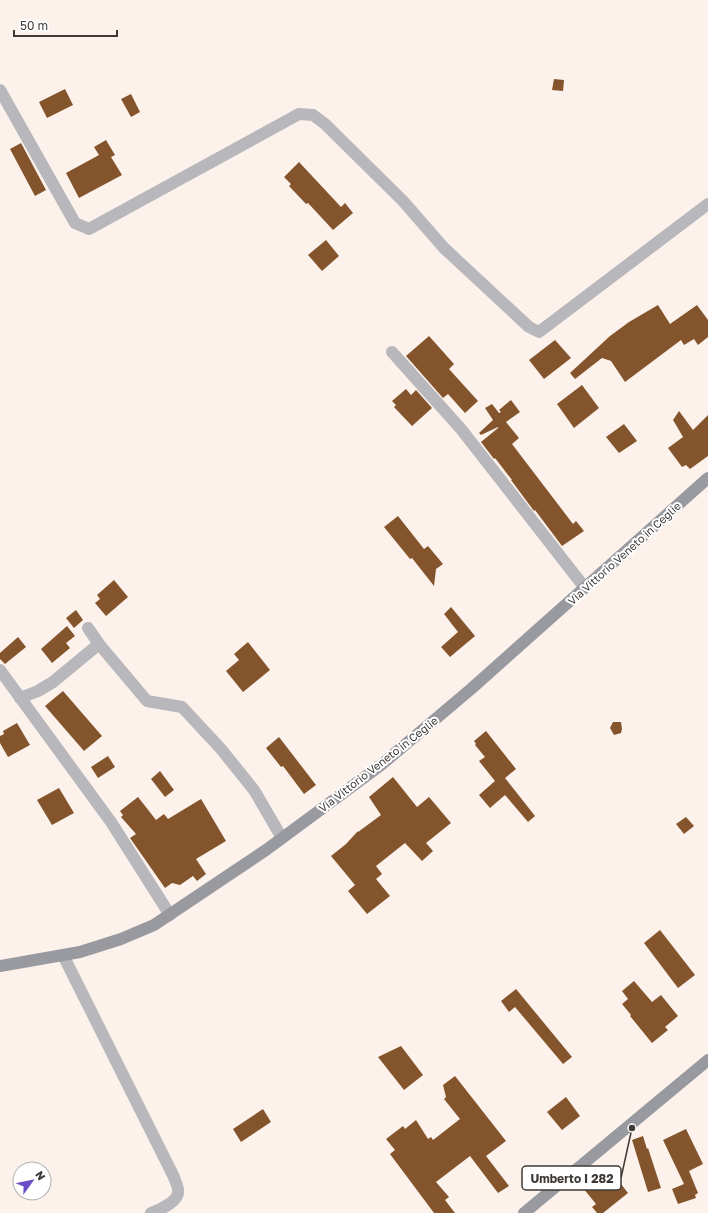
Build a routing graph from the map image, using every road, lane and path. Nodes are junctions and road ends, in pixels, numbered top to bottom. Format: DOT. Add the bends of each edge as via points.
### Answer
graph roads {
  1 [pos="0,90"];
  2 [pos="708,204"];
  3 [pos="392,352"];
  4 [pos="708,478"];
  5 [pos="585,588"];
  6 [pos="88,628"];
  7 [pos="99,644"];
  8 [pos="0,670"];
  9 [pos="20,698"];
  10 [pos="282,838"];
  11 [pos="170,915"];
  12 [pos="63,955"];
  13 [pos="0,966"];
  14 [pos="708,1060"];
  15 [pos="151,1213"];
  16 [pos="524,1213"];
  1 -- 2 [label="street" via="75,223 89,229 299,114 313,114 404,201 444,248 528,327 539,332"];
  3 -- 5 [label="street" via="461,429"];
  4 -- 5 [label="main road, Via Vittorio Veneto in Ceglie"];
  5 -- 10 [label="main road, Via Vittorio Veneto in Ceglie" via="380,765"];
  6 -- 7 [label="street"];
  7 -- 9 [label="street" via="53,682"];
  7 -- 10 [label="street" via="147,701 182,707 254,790"];
  8 -- 9 [label="street"];
  9 -- 11 [label="street" via="111,822"];
  10 -- 11 [label="main road, Via Vittorio Veneto in Ceglie"];
  11 -- 12 [label="main road, Via Vittorio Veneto in Ceglie" via="121,939"];
  12 -- 13 [label="main road, Via Vittorio Veneto in Ceglie"];
  12 -- 15 [label="street" via="174,1177 178,1193 176,1199 166,1207"];
  14 -- 16 [label="main road"];
}
